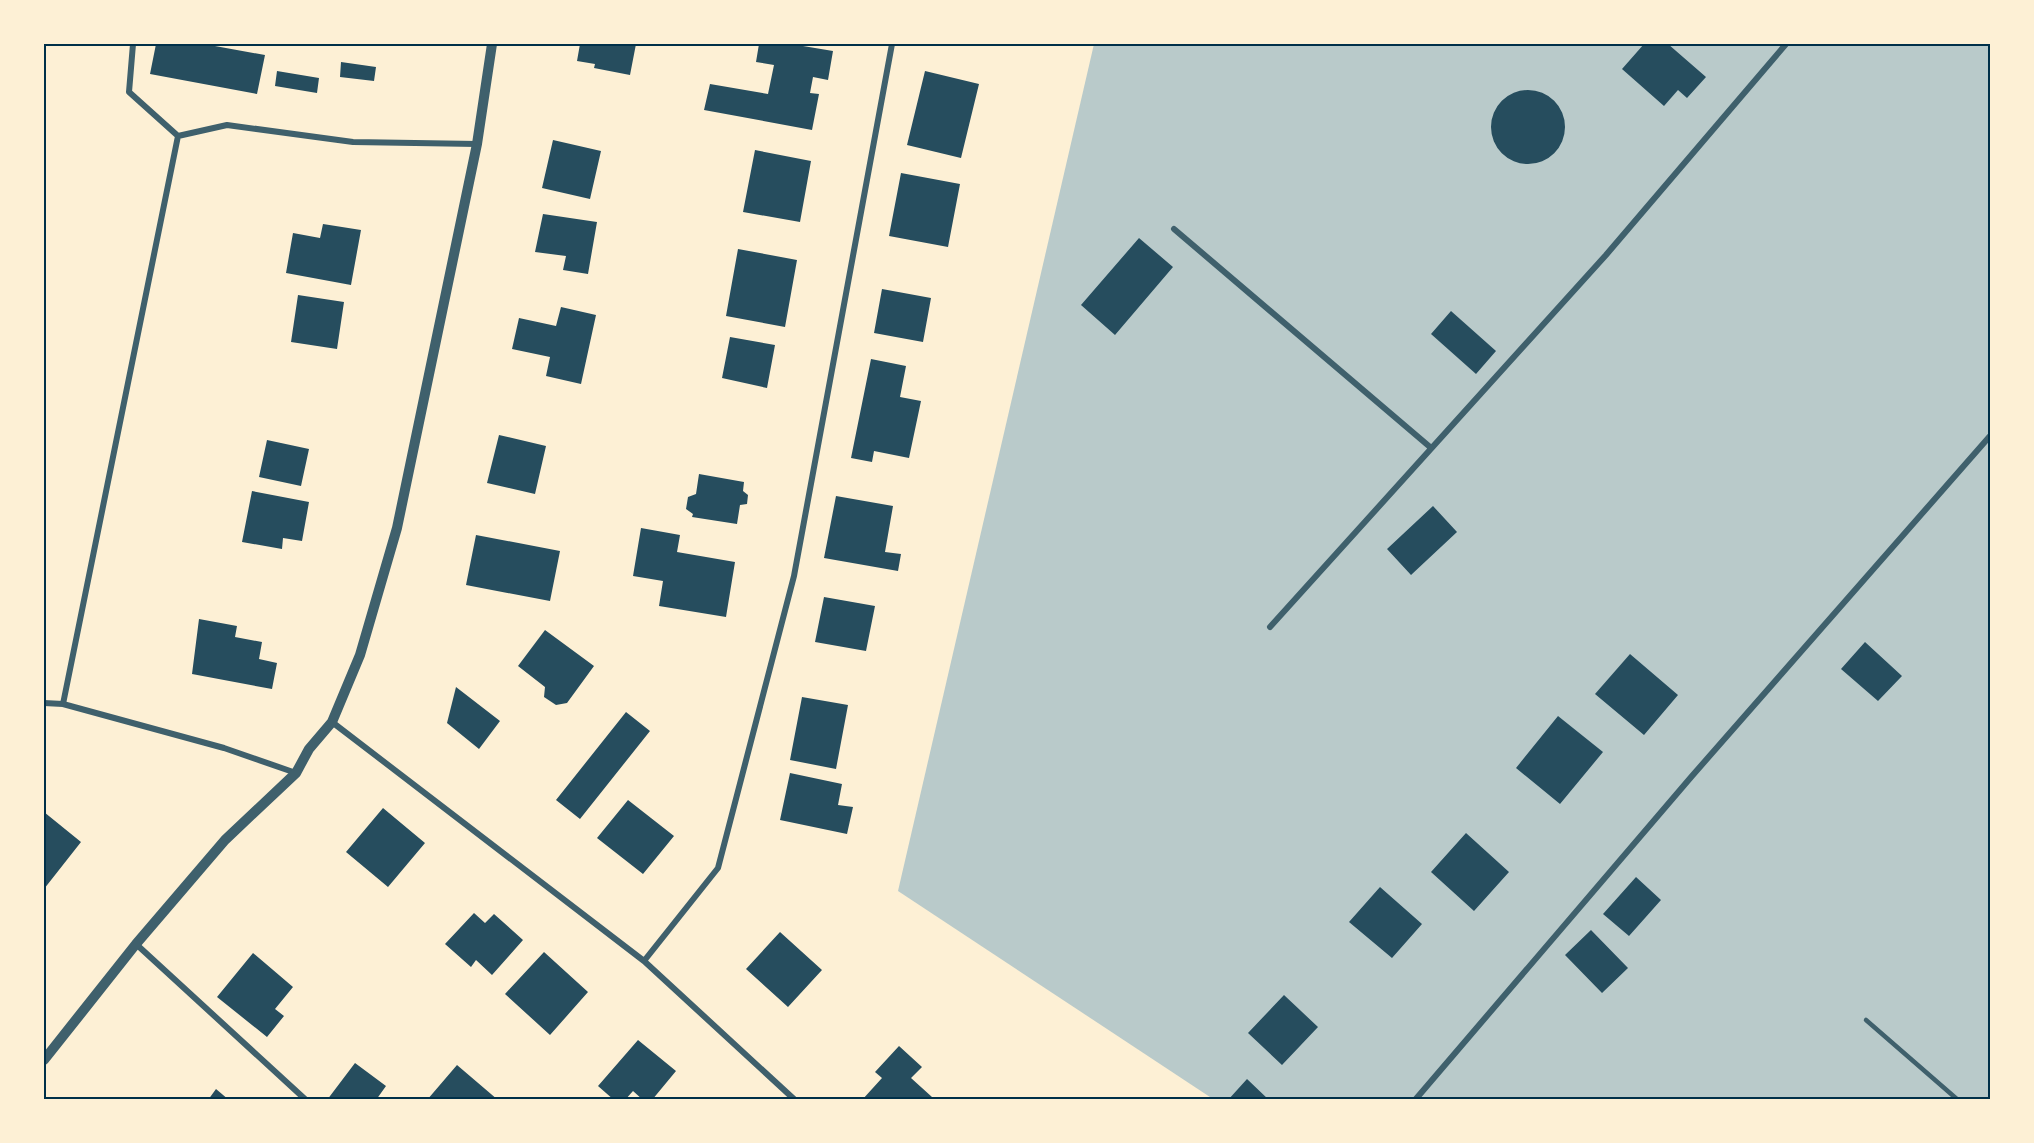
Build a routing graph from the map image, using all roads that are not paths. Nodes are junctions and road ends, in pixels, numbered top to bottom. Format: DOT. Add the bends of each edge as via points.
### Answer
graph roads {
  1 [pos="133,44"];
  2 [pos="492,44"];
  3 [pos="891,44"];
  4 [pos="1786,44"];
  5 [pos="178,136"];
  6 [pos="477,144"];
  7 [pos="1174,229"];
  8 [pos="1990,436"];
  9 [pos="1430,447"];
  10 [pos="1270,627"];
  11 [pos="44,703"];
  12 [pos="63,704"];
  13 [pos="333,722"];
  14 [pos="296,773"];
  15 [pos="136,944"];
  16 [pos="644,961"];
  17 [pos="1866,1020"];
  18 [pos="44,1060"];
  19 [pos="306,1100"];
  20 [pos="795,1100"];
  21 [pos="1415,1100"];
  22 [pos="1958,1100"];
  1 -- 5 [label="street" via="129,92"];
  2 -- 6 [label="street"];
  3 -- 16 [label="street" via="794,576 718,868"];
  4 -- 9 [label="street" via="1606,255"];
  5 -- 6 [label="street" via="227,125 353,142"];
  5 -- 12 [label="street"];
  6 -- 13 [label="street" via="397,528 360,655"];
  7 -- 9 [label="street"];
  8 -- 21 [label="street"];
  9 -- 10 [label="street"];
  11 -- 12 [label="street"];
  12 -- 14 [label="street" via="224,748"];
  13 -- 14 [label="street" via="309,749"];
  13 -- 16 [label="street"];
  14 -- 15 [label="street" via="225,840"];
  15 -- 18 [label="street"];
  15 -- 19 [label="street"];
  16 -- 20 [label="street"];
  17 -- 22 [label="lane"];
}
